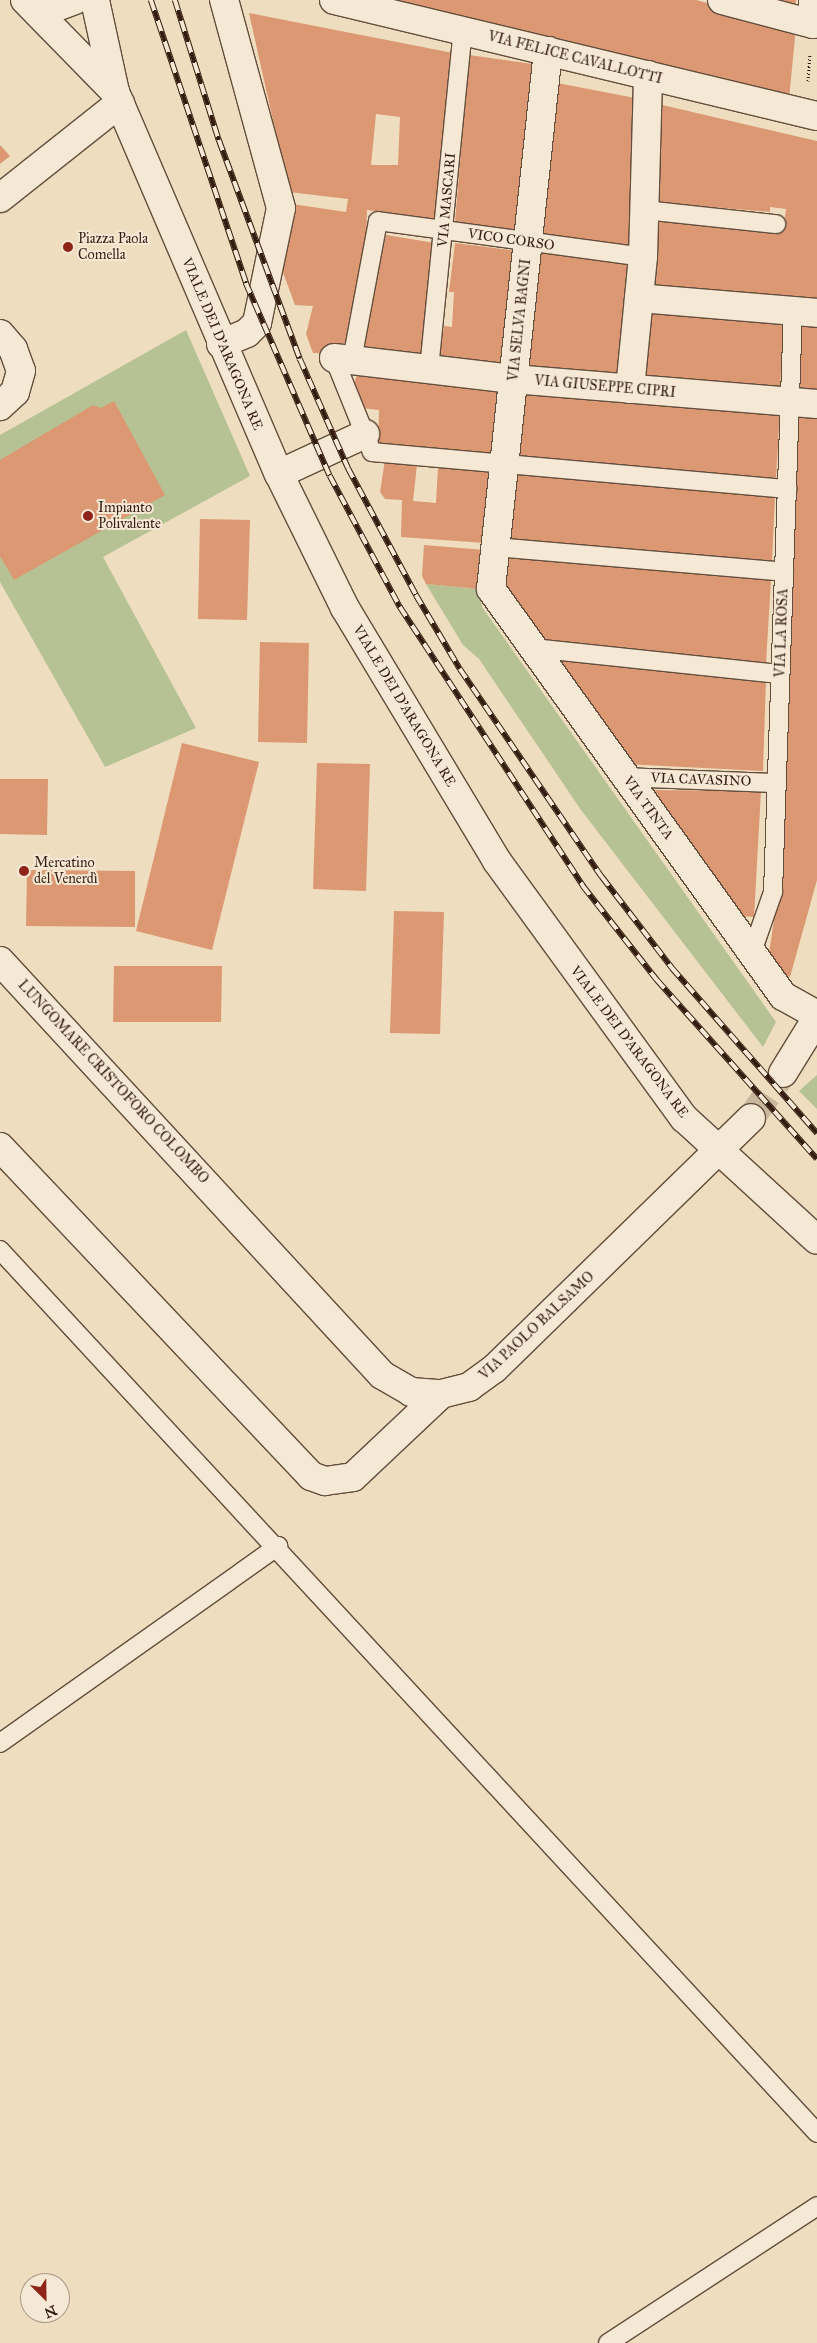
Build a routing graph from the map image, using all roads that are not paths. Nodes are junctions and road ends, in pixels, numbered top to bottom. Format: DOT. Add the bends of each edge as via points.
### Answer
graph roads {
  1 [pos="26,0"];
  2 [pos="75,0"];
  3 [pos="95,0"];
  4 [pos="224,0"];
  5 [pos="722,0"];
  6 [pos="346,2"];
  7 [pos="813,12"];
  8 [pos="463,30"];
  9 [pos="548,51"];
  10 [pos="648,75"];
  11 [pos="118,98"];
  12 [pos="811,115"];
  13 [pos="0,198"];
  14 [pos="644,210"];
  15 [pos="776,224"];
  16 [pos="445,231"];
  17 [pos="528,242"];
  18 [pos="643,257"];
  19 [pos="639,298"];
  20 [pos="805,312"];
  21 [pos="0,334"];
  22 [pos="222,344"];
  23 [pos="343,359"];
  24 [pos="429,369"];
  25 [pos="513,379"];
  26 [pos="630,389"];
  27 [pos="790,403"];
  28 [pos="817,404"];
  29 [pos="0,406"];
  30 [pos="365,434"];
  31 [pos="504,466"];
  32 [pos="279,474"];
  33 [pos="787,489"];
  34 [pos="495,548"];
  35 [pos="784,572"];
  36 [pos="491,589"];
  37 [pos="532,648"];
  38 [pos="780,674"];
  39 [pos="625,777"];
  40 [pos="777,783"];
  41 [pos="752,952"];
  42 [pos="0,961"];
  43 [pos="817,1016"];
  44 [pos="783,1073"];
  45 [pos="751,1118"];
  46 [pos="0,1147"];
  47 [pos="718,1154"];
  48 [pos="225,1202"];
  49 [pos="817,1240"];
  50 [pos="0,1250"];
  51 [pos="441,1394"];
  52 [pos="278,1546"];
  53 [pos="0,1743"];
  54 [pos="817,2134"];
  55 [pos="817,2206"];
  56 [pos="608,2343"];
  1 -- 2 [label="street" via="54,8"];
  1 -- 11 [label="street"];
  3 -- 11 [label="street"];
  4 -- 22 [label="street" via="281,208 257,323 247,333"];
  5 -- 7 [label="street"];
  6 -- 8 [label="street, VIA FELICE CAVALLOTTI"];
  8 -- 9 [label="street, VIA FELICE CAVALLOTTI"];
  8 -- 16 [label="lane, VIA MASCARI"];
  9 -- 10 [label="street, VIA FELICE CAVALLOTTI"];
  9 -- 17 [label="street, VIA SELVA BAGNI"];
  10 -- 12 [label="street, VIA FELICE CAVALLOTTI"];
  10 -- 14 [label="street"];
  11 -- 13 [label="street"];
  11 -- 22 [label="street, VIALE DEI D'ARAGONA RE"];
  14 -- 15 [label="lane"];
  14 -- 18 [label="street"];
  16 -- 17 [label="lane, VICO CORSO"];
  16 -- 23 [label="lane, VICO CORSO" via="378,221"];
  16 -- 24 [label="lane, VIA MASCARI"];
  17 -- 18 [label="lane, VICO CORSO"];
  17 -- 25 [label="street, VIA SELVA BAGNI"];
  18 -- 19 [label="street"];
  19 -- 20 [label="street"];
  19 -- 26 [label="street"];
  20 -- 27 [label="lane, VIA LA ROSA"];
  21 -- 29 [label="street" via="13,349 21,371 15,392"];
  22 -- 32 [label="street, VIALE DEI D'ARAGONA RE"];
  23 -- 24 [label="street, VIA GIUSEPPE CIPRI"];
  23 -- 30 [label="lane"];
  24 -- 25 [label="street, VIA GIUSEPPE CIPRI"];
  25 -- 26 [label="street, VIA GIUSEPPE CIPRI"];
  25 -- 31 [label="street, VIA SELVA BAGNI"];
  26 -- 27 [label="street, VIA GIUSEPPE CIPRI"];
  27 -- 28 [label="street, VIA GIUSEPPE CIPRI"];
  27 -- 33 [label="lane, VIA LA ROSA"];
  30 -- 31 [label="lane" via="372,452"];
  30 -- 32 [label="street"];
  31 -- 33 [label="lane"];
  31 -- 34 [label="street, VIA SELVA BAGNI"];
  32 -- 47 [label="street, VIALE DEI D'ARAGONA RE" via="345,608 497,861 684,1118"];
  33 -- 35 [label="lane, VIA LA ROSA"];
  34 -- 35 [label="lane"];
  34 -- 36 [label="street, VIA SELVA BAGNI"];
  35 -- 38 [label="lane, VIA LA ROSA"];
  36 -- 37 [label="street, VIA TINTA"];
  37 -- 38 [label="lane"];
  37 -- 39 [label="street, VIA TINTA"];
  38 -- 40 [label="lane, VIA LA ROSA"];
  39 -- 40 [label="lane, VIA CAVASINO"];
  39 -- 41 [label="street, VIA TINTA"];
  40 -- 41 [label="lane, VIA LA ROSA" via="773,892"];
  41 -- 43 [label="street, VIA TINTA" via="783,996"];
  42 -- 48 [label="street, LUNGOMARE CRISTOFORO COLOMBO"];
  43 -- 44 [label="street"];
  45 -- 47 [label="street, VIA PAOLO BALSAMO"];
  46 -- 51 [label="street" via="311,1476 332,1482 353,1477"];
  47 -- 49 [label="street, VIALE DEI D'ARAGONA RE"];
  47 -- 51 [label="street, VIA PAOLO BALSAMO" via="494,1369 469,1387"];
  48 -- 51 [label="street, VIA PAOLO BALSAMO" via="382,1375 411,1392"];
  50 -- 52 [label="lane"];
  52 -- 53 [label="lane"];
  52 -- 54 [label="lane"];
  55 -- 56 [label="lane"];
}
